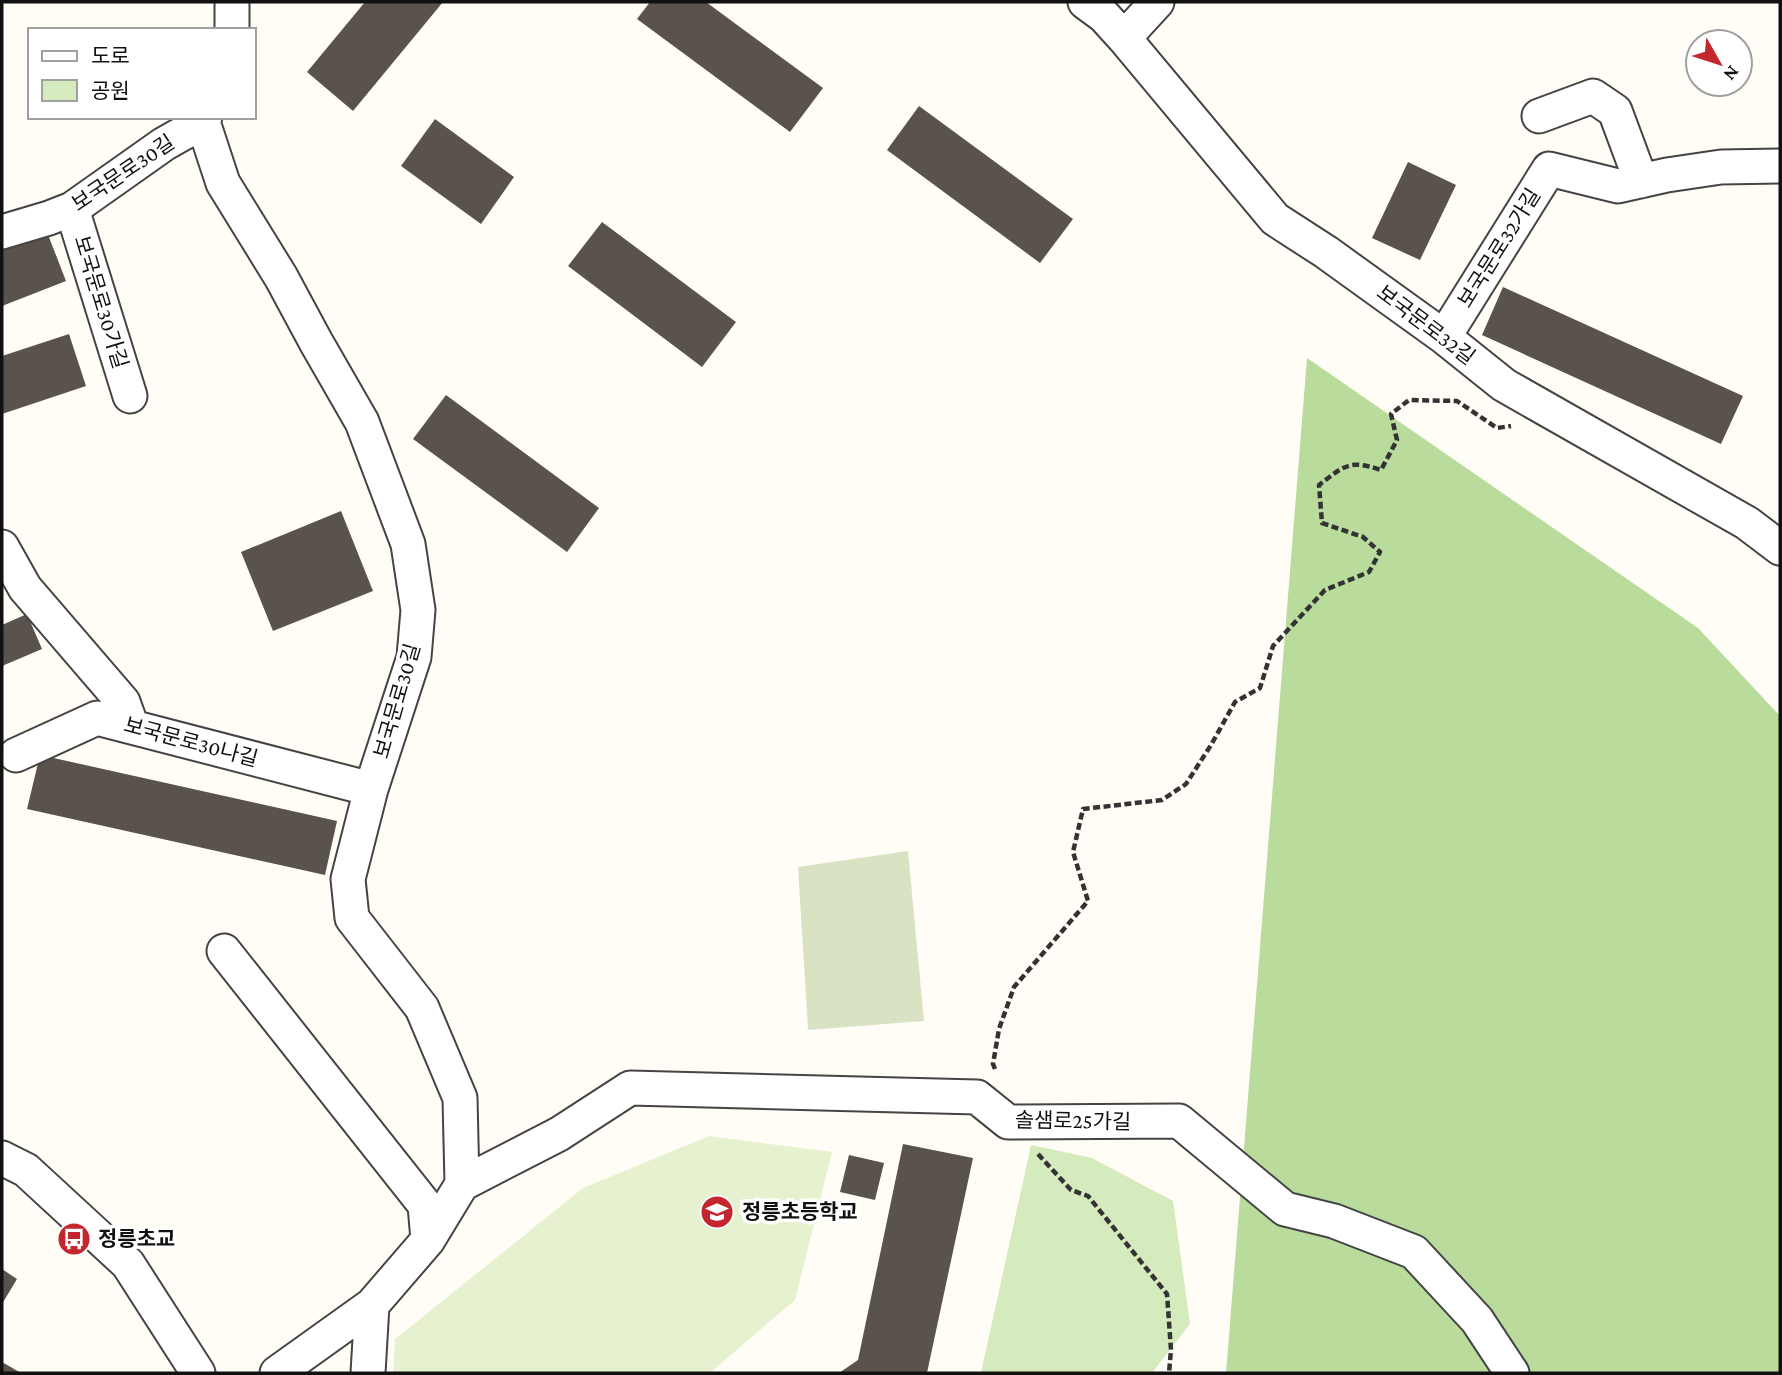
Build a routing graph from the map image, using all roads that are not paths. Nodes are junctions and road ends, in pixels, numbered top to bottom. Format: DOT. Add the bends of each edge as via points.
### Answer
graph roads {
  1 [pos="232,2"];
  2 [pos="1085,2"];
  3 [pos="1157,2"];
  4 [pos="232,28"];
  5 [pos="1124,38"];
  6 [pos="1539,116"];
  7 [pos="204,120"];
  8 [pos="1780,166"];
  9 [pos="1641,181"];
  10 [pos="72,209"];
  11 [pos="2,232"];
  12 [pos="1444,337"];
  13 [pos="130,396"];
  14 [pos="2,547"];
  15 [pos="1780,548"];
  16 [pos="13,594"];
  17 [pos="132,727"];
  18 [pos="16,755"];
  19 [pos="371,789"];
  20 [pos="224,951"];
  21 [pos="2,1158"];
  22 [pos="462,1184"];
  23 [pos="428,1240"];
  24 [pos="372,1305"];
  25 [pos="198,1373"];
  26 [pos="277,1373"];
  27 [pos="368,1373"];
  28 [pos="1512,1373"];
  1 -- 4 [label="street"];
  2 -- 5 [label="street, 보국문로32길"];
  3 -- 5 [label="street"];
  5 -- 12 [label="street, 보국문로32길" via="1275,219"];
  6 -- 9 [label="street" via="1593,96 1615,111"];
  7 -- 10 [label="street, 보국문로30길"];
  7 -- 19 [label="street, 보국문로30길" via="223,183 362,422 408,544 418,610 414,657"];
  8 -- 9 [label="street, 보국문로32가길" via="1721,167"];
  9 -- 12 [label="street, 보국문로32가길" via="1618,186 1549,169"];
  10 -- 11 [label="street, 보국문로30길"];
  10 -- 13 [label="street, 보국문로30가길"];
  12 -- 15 [label="street, 보국문로32길" via="1504,385 1747,523"];
  14 -- 16 [label="street"];
  16 -- 17 [label="street" via="123,702"];
  17 -- 18 [label="street, 보국문로30나길" via="97,718"];
  17 -- 19 [label="street, 보국문로30나길"];
  19 -- 22 [label="street, 보국문로30길" via="348,879 352,918 422,1008 460,1098"];
  20 -- 23 [label="street" via="425,1205"];
  21 -- 25 [label="street" via="26,1170 128,1264"];
  22 -- 23 [label="street"];
  22 -- 28 [label="street, 솔샘로25가길" via="559,1134 630,1088 977,1097 1008,1122 1179,1121 1285,1209 1334,1221 1414,1252 1477,1320"];
  23 -- 24 [label="street"];
  24 -- 26 [label="street"];
  24 -- 27 [label="street"];
}
